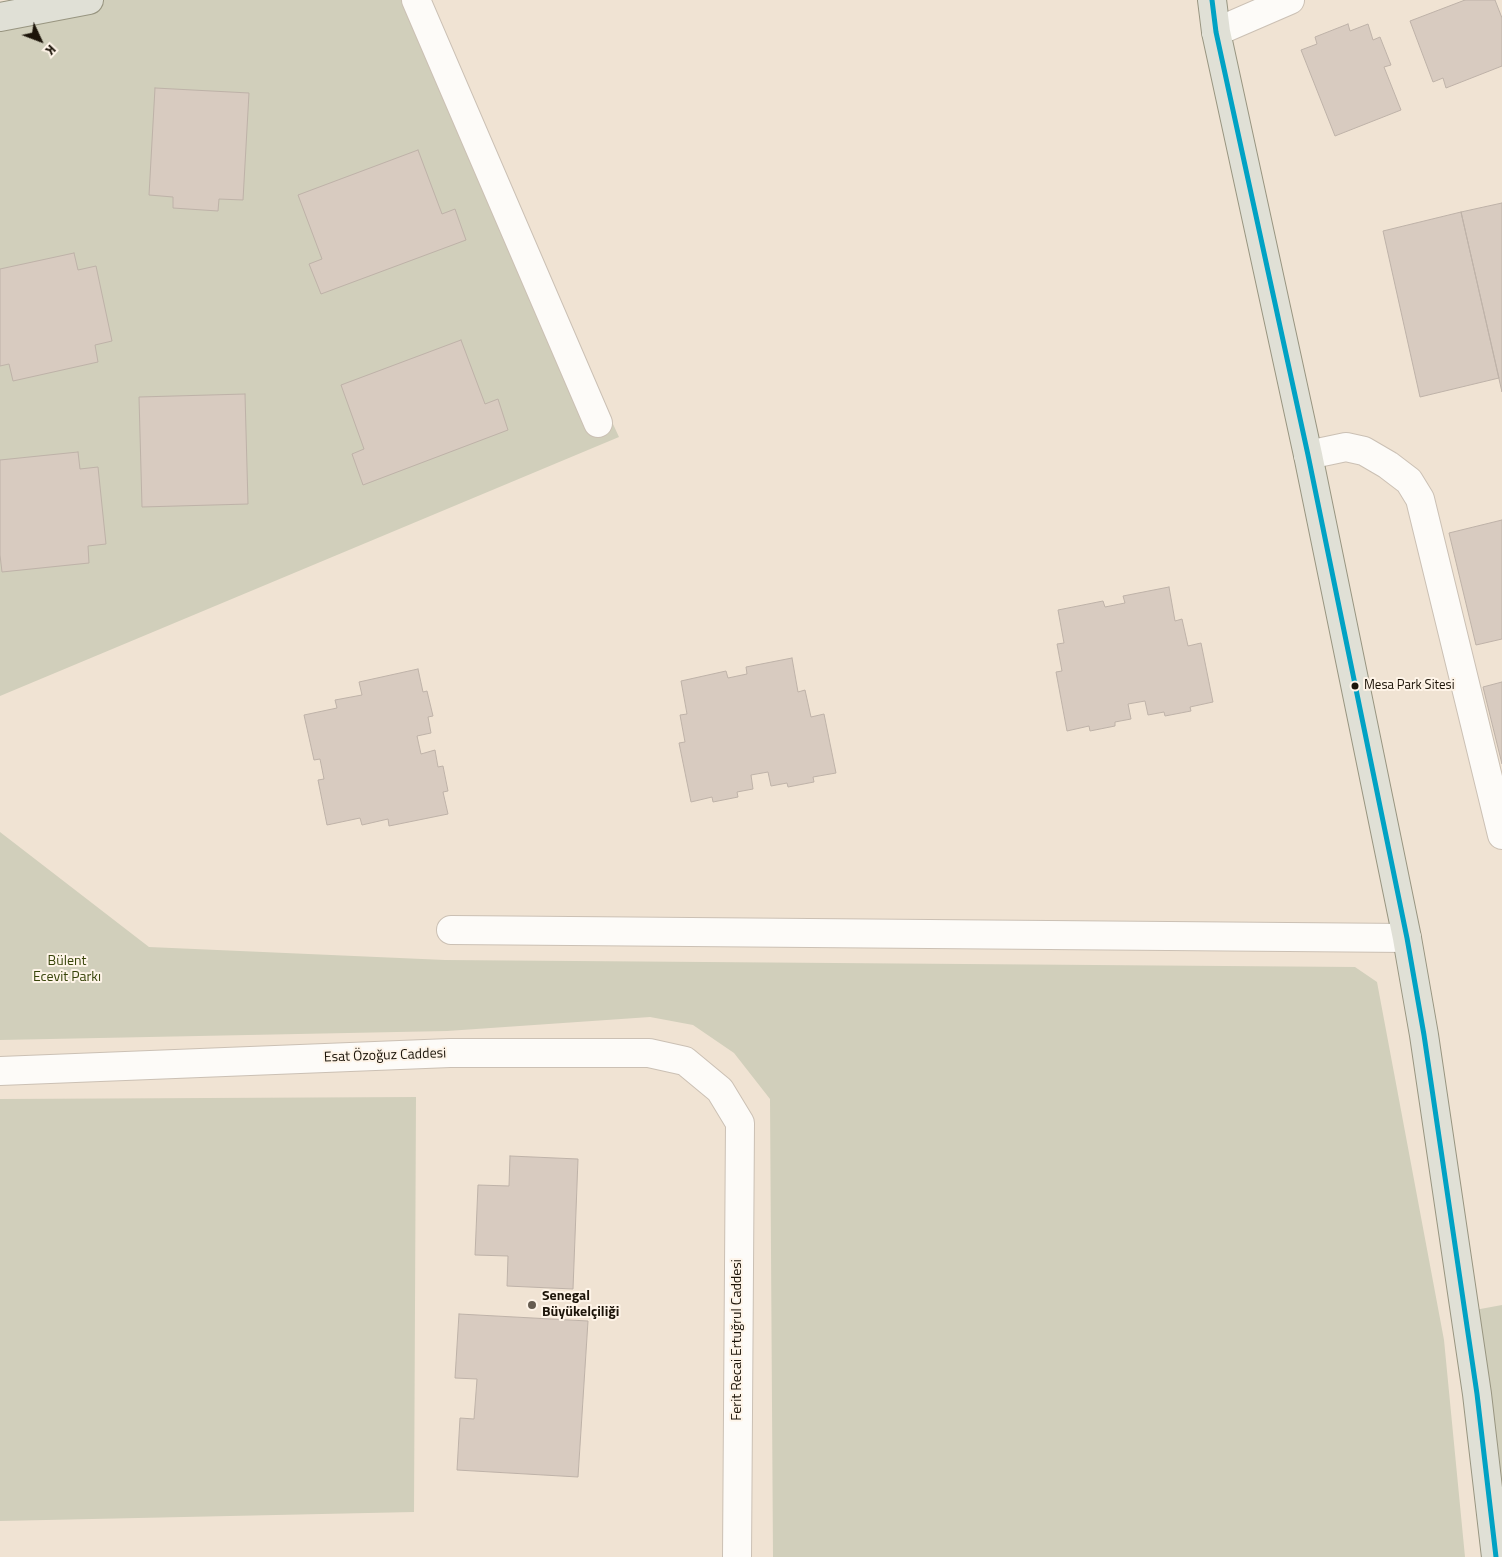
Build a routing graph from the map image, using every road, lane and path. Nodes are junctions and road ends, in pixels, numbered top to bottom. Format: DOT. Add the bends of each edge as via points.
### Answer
graph roads {
  1 [pos="90,0"];
  2 [pos="416,0"];
  3 [pos="1198,0"];
  4 [pos="1212,0"];
  5 [pos="1290,0"];
  6 [pos="0,17"];
  7 [pos="1216,32"];
  8 [pos="598,423"];
  9 [pos="1308,455"];
  10 [pos="1502,835"];
  11 [pos="451,930"];
  12 [pos="1407,938"];
  13 [pos="0,1071"];
  14 [pos="740,1123"];
  15 [pos="737,1557"];
  16 [pos="1496,1557"];
  1 -- 6 [label="main road"];
  2 -- 8 [label="street"];
  3 -- 7 [label="main road"];
  4 -- 7 [label="main road"];
  5 -- 7 [label="street"];
  7 -- 9 [label="main road"];
  9 -- 10 [label="street" via="1346,447 1364,451 1409,481 1420,499"];
  9 -- 12 [label="main road"];
  11 -- 12 [label="street"];
  12 -- 16 [label="main road" via="1477,1394"];
  13 -- 14 [label="street, Esat Özoğuz Caddesi" via="450,1053 649,1053 684,1061 720,1090"];
  14 -- 15 [label="street, Ferit Recai Ertuğrul Caddesi"];
}
